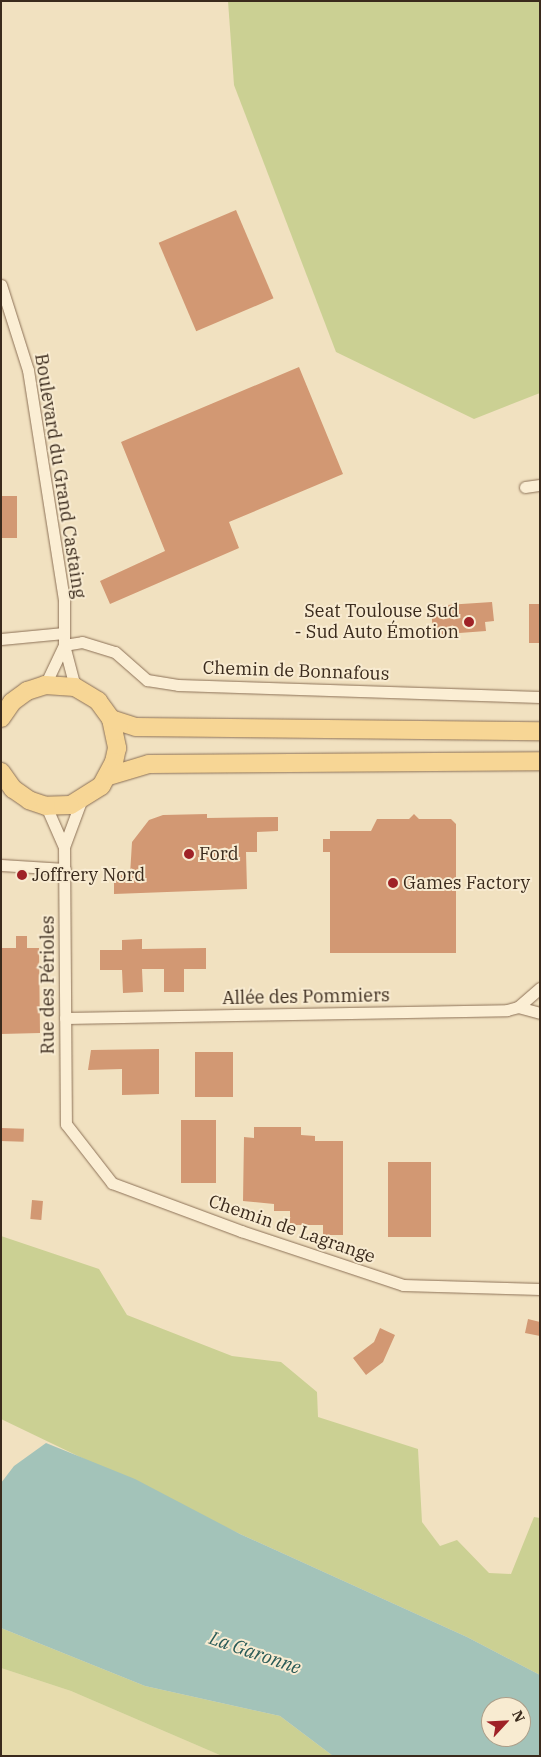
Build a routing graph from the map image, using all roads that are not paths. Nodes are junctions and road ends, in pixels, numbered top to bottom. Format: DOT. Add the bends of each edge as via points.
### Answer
graph roads {
  1 [pos="1,285"];
  2 [pos="540,485"];
  3 [pos="525,487"];
  4 [pos="64,633"];
  5 [pos="1,639"];
  6 [pos="64,645"];
  7 [pos="45,685"];
  8 [pos="75,687"];
  9 [pos="540,696"];
  10 [pos="1,718"];
  11 [pos="111,719"];
  12 [pos="540,731"];
  13 [pos="540,761"];
  14 [pos="1,773"];
  15 [pos="109,776"];
  16 [pos="81,801"];
  17 [pos="46,806"];
  18 [pos="64,848"];
  19 [pos="1,865"];
  20 [pos="65,870"];
  21 [pos="540,988"];
  22 [pos="518,1007"];
  23 [pos="540,1013"];
  24 [pos="65,1018"];
  25 [pos="66,1124"];
  26 [pos="540,1289"];
  1 -- 4 [label="street, Boulevard du Grand Castaing" via="28,370 64,601"];
  2 -- 3 [label="street"];
  4 -- 5 [label="street"];
  4 -- 6 [label="street, Boulevard du Grand Castaing"];
  6 -- 7 [label="street, Boulevard du Grand Castaing"];
  6 -- 8 [label="street, Boulevard du Grand Castaing"];
  6 -- 9 [label="street, Chemin de Bonnafous" via="82,642 115,652 147,680 178,685"];
  7 -- 8 [label="main road"];
  7 -- 10 [label="main road" via="12,702"];
  8 -- 11 [label="main road" via="98,701"];
  11 -- 12 [label="main road" via="136,727"];
  11 -- 15 [label="main road" via="117,748"];
  13 -- 15 [label="main road" via="149,764"];
  14 -- 17 [label="main road" via="13,789"];
  15 -- 16 [label="main road"];
  16 -- 17 [label="main road"];
  16 -- 18 [label="street, Rue des Périoles"];
  17 -- 18 [label="street, Rue des Périoles"];
  18 -- 20 [label="street, Rue des Périoles"];
  19 -- 20 [label="street"];
  20 -- 24 [label="street, Rue des Périoles"];
  21 -- 22 [label="street"];
  22 -- 23 [label="street, Allée des Pommiers"];
  22 -- 24 [label="street, Allée des Pommiers" via="461,1011"];
  24 -- 25 [label="street, Rue des Périoles"];
  25 -- 26 [label="street, Chemin de Lagrange" via="112,1183 241,1231 403,1285"];
}
